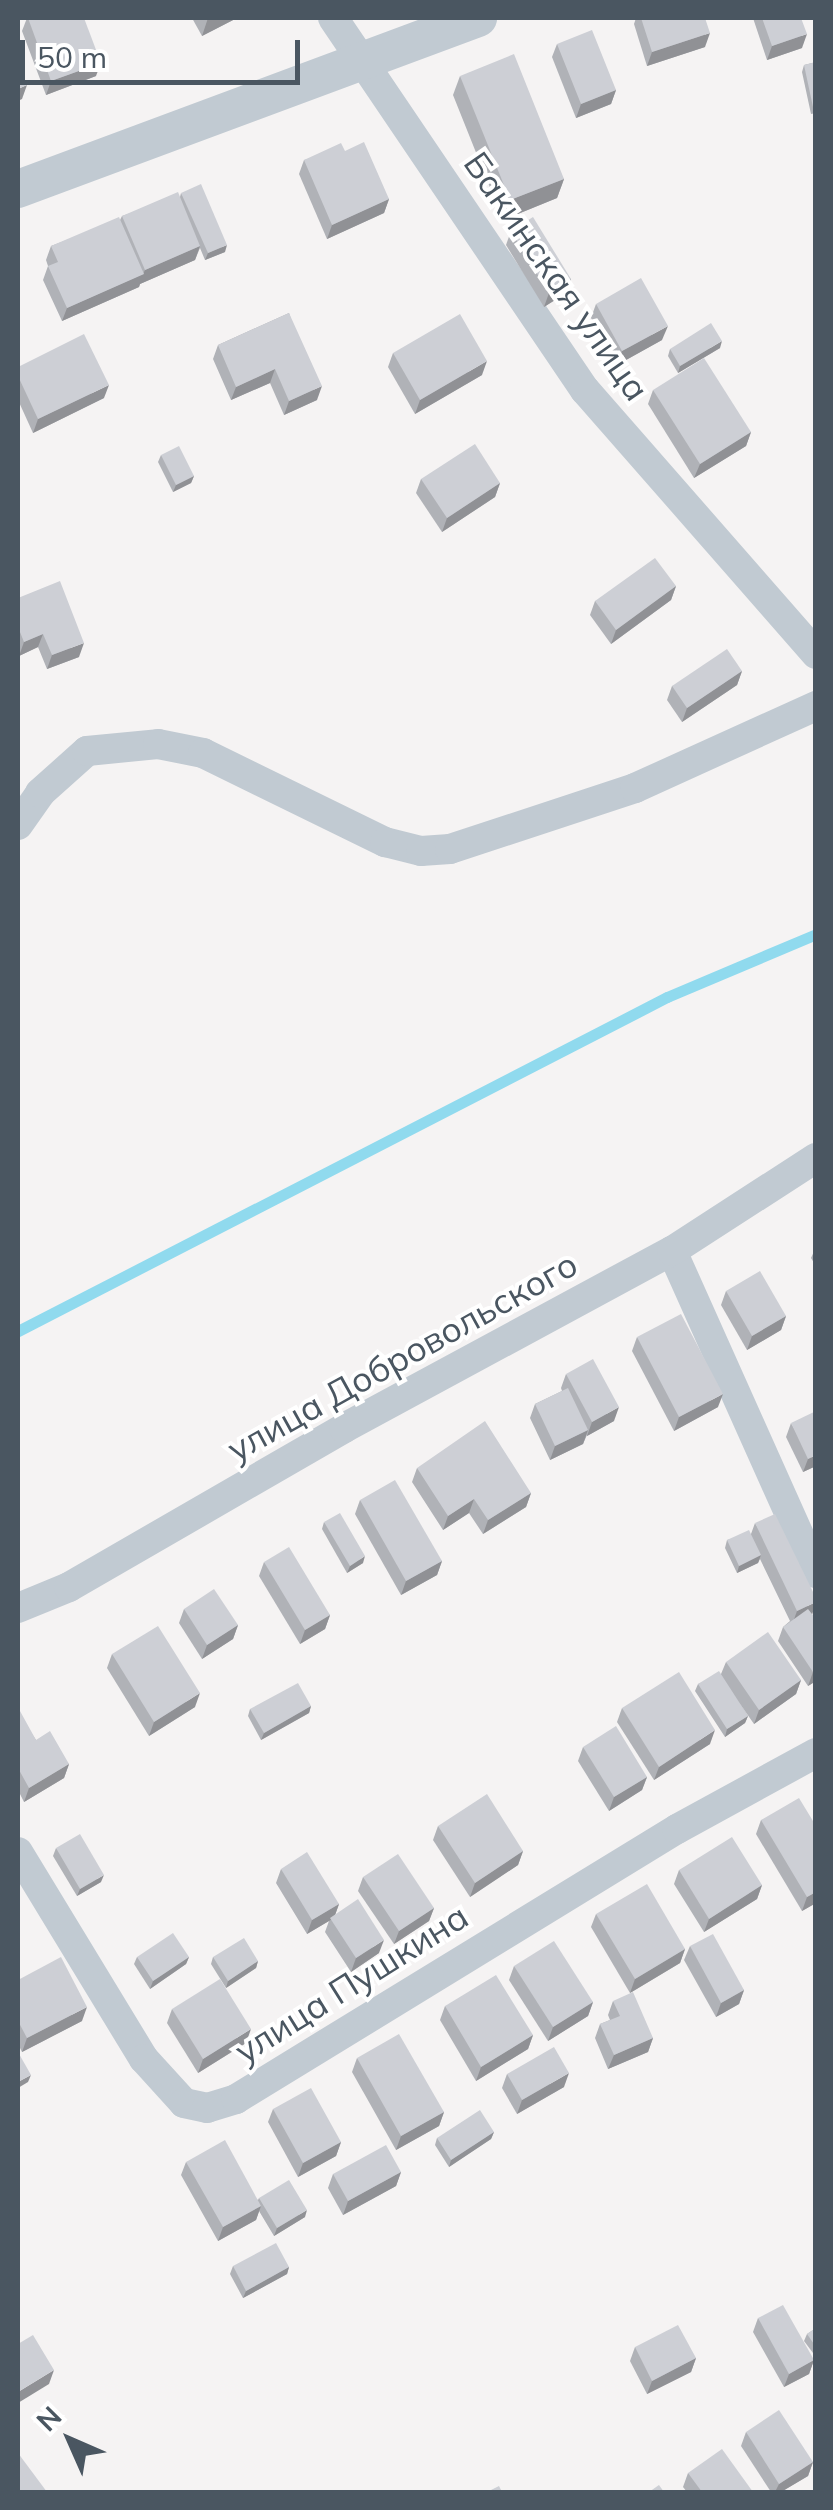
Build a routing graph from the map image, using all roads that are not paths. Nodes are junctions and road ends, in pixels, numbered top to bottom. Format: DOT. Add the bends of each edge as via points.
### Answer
graph roads {
  1 [pos="332,18"];
  2 [pos="478,18"];
  3 [pos="360,62"];
  4 [pos="18,189"];
  5 [pos="816,654"];
  6 [pos="816,706"];
  7 [pos="18,825"];
  8 [pos="816,1158"];
  9 [pos="672,1251"];
  10 [pos="816,1573"];
  11 [pos="18,1608"];
  12 [pos="816,1754"];
  13 [pos="18,1852"];
  1 -- 3 [label="street, Бакинская улица"];
  2 -- 3 [label="street"];
  3 -- 4 [label="street"];
  3 -- 5 [label="street, Бакинская улица" via="584,390"];
  6 -- 7 [label="street" via="635,788 450,848 421,851 385,842 202,753 158,744 86,751 40,793"];
  8 -- 9 [label="street, улица Добровольского"];
  9 -- 10 [label="street"];
  9 -- 11 [label="street, улица Добровольского" via="344,1428 69,1587"];
  12 -- 13 [label="street, улица Пушкина" via="676,1829 236,2099 207,2108 184,2103 144,2059"];
}
